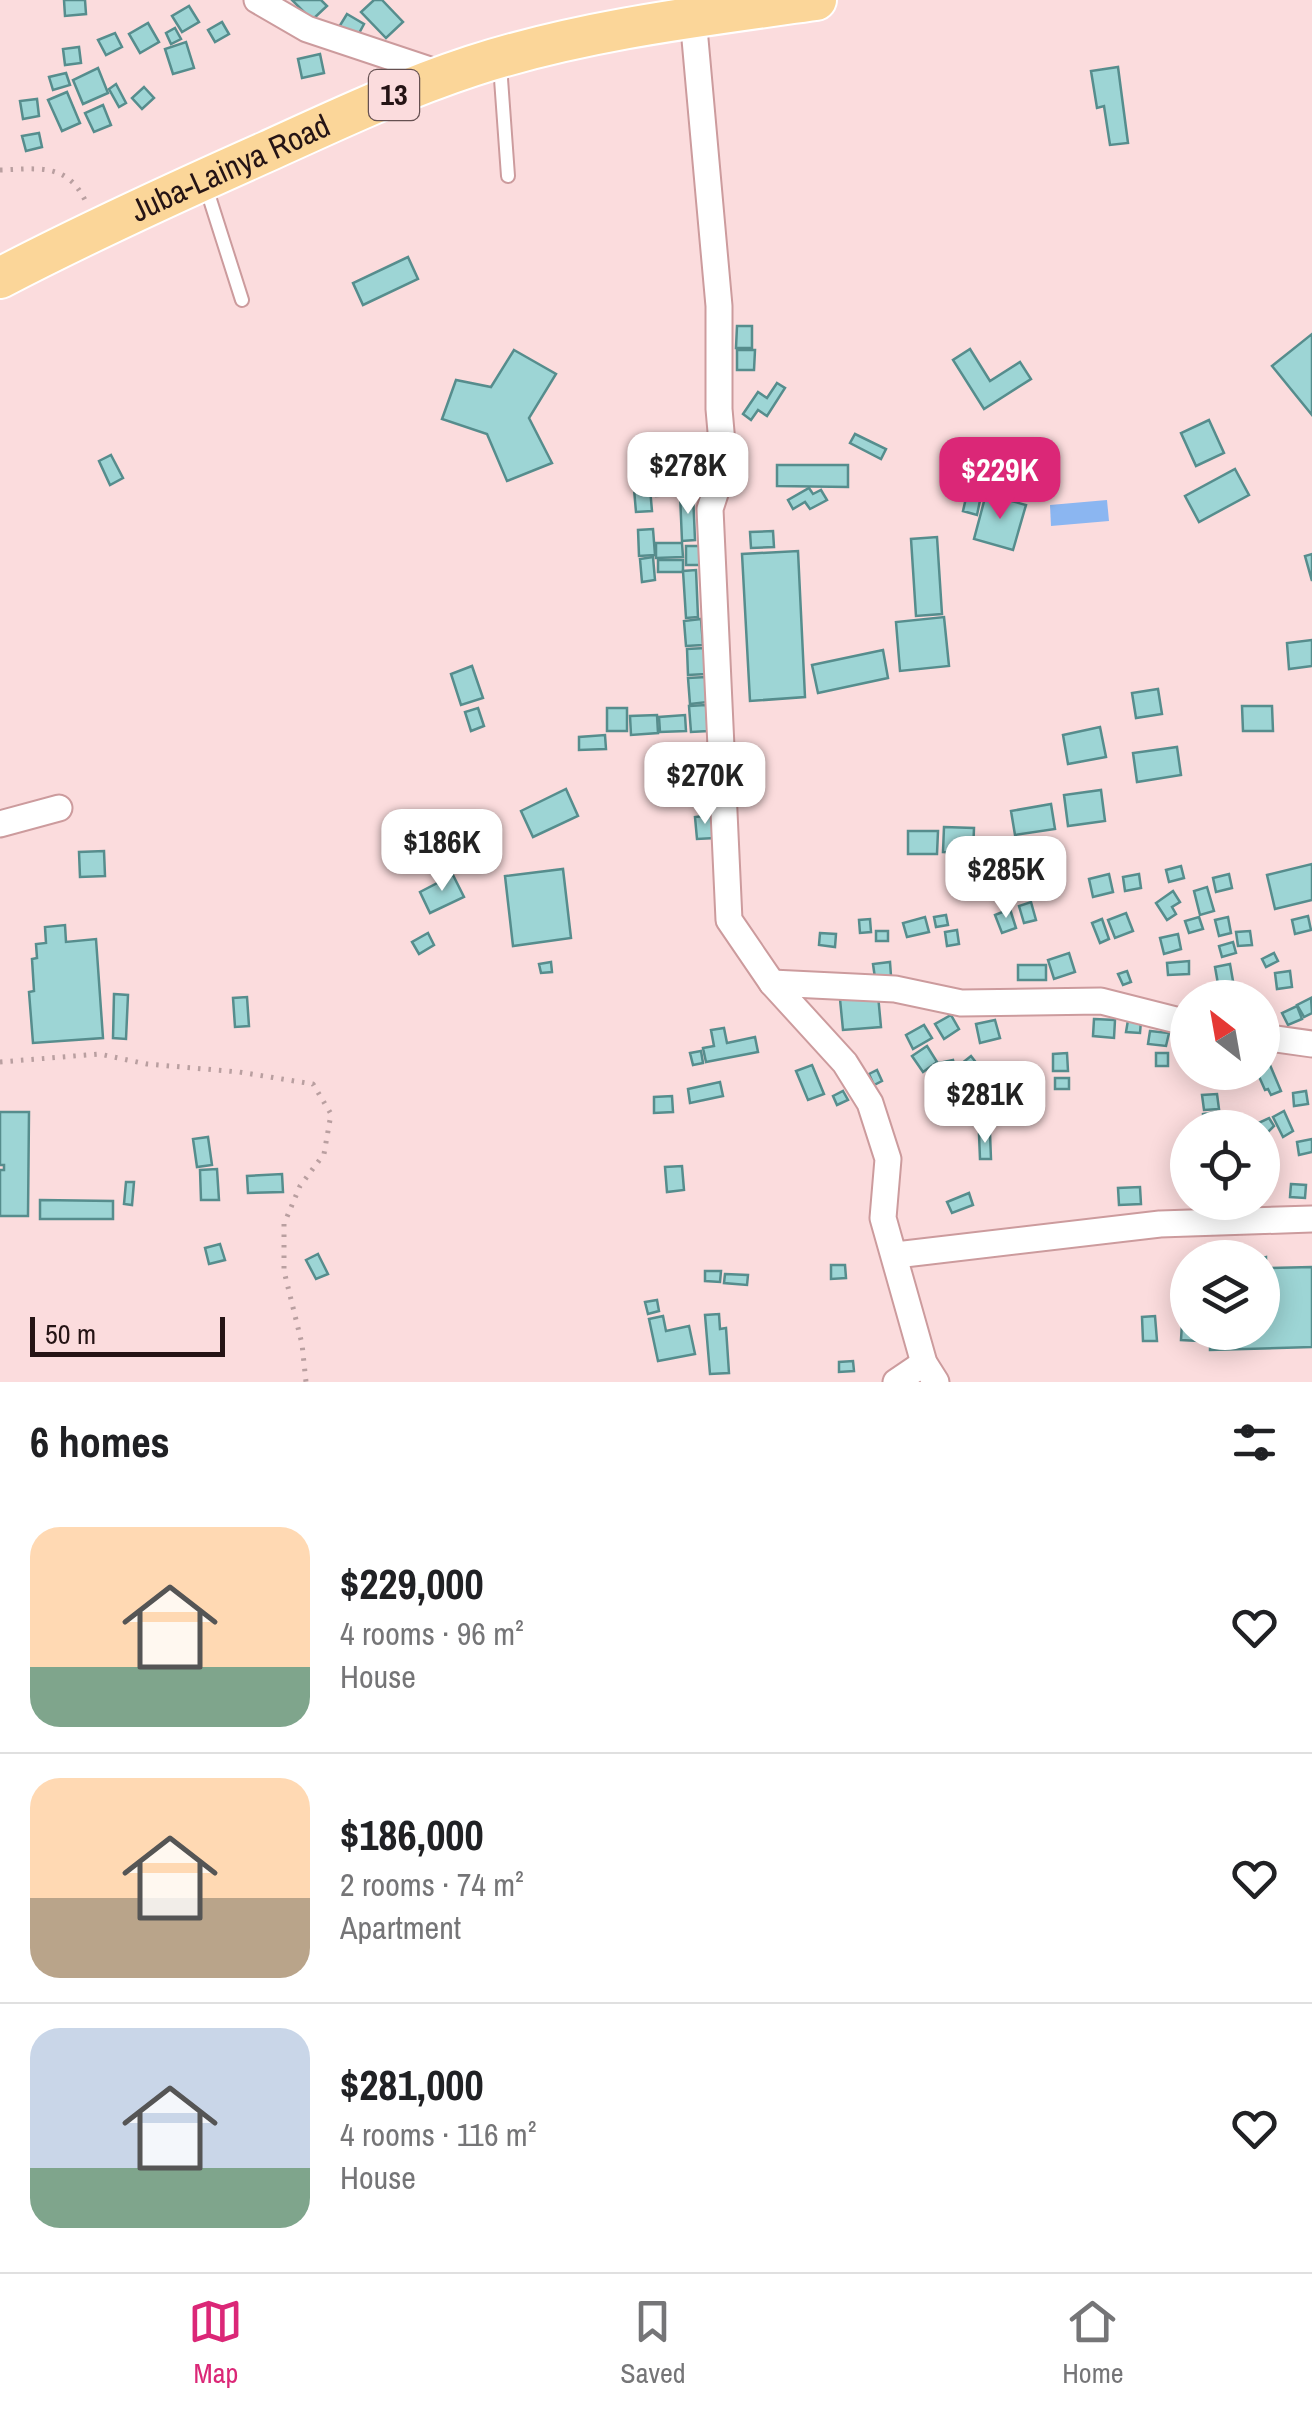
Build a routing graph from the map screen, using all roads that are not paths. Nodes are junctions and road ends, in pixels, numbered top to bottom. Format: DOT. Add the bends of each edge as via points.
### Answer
graph roads {
  1 [pos="257,0"];
  2 [pos="816,0"];
  3 [pos="620,15"];
  4 [pos="693,17"];
  5 [pos="500,58"];
  6 [pos="444,75"];
  7 [pos="508,176"];
  8 [pos="204,180"];
  9 [pos="0,278"];
  10 [pos="242,300"];
  11 [pos="59,808"];
  12 [pos="0,824"];
  13 [pos="772,982"];
  14 [pos="1170,1018"];
  15 [pos="1280,1040"];
  16 [pos="1312,1044"];
  17 [pos="1312,1219"];
  18 [pos="896,1255"];
  19 [pos="930,1372"];
  20 [pos="896,1382"];
  1 -- 6 [label="street" via="308,29"];
  2 -- 4 [label="main road, Juba-Lainya Road / 13"];
  3 -- 4 [label="main road, Juba-Lainya Road / 13"];
  3 -- 5 [label="main road, Juba-Lainya Road / 13"];
  4 -- 13 [label="street" via="719,306 724,466 710,508 730,920"];
  5 -- 6 [label="main road, Juba-Lainya Road / 13"];
  5 -- 7 [label="lane"];
  6 -- 8 [label="main road, Juba-Lainya Road / 13"];
  8 -- 9 [label="main road, Juba-Lainya Road / 13"];
  8 -- 10 [label="lane"];
  11 -- 12 [label="street"];
  13 -- 14 [label="street" via="895,989 962,1004 1102,1001"];
  13 -- 18 [label="street" via="845,1063 870,1103 888,1159 883,1218"];
  15 -- 16 [label="street"];
  17 -- 18 [label="street" via="1160,1224"];
  18 -- 19 [label="street"];
  19 -- 20 [label="street"];
}
